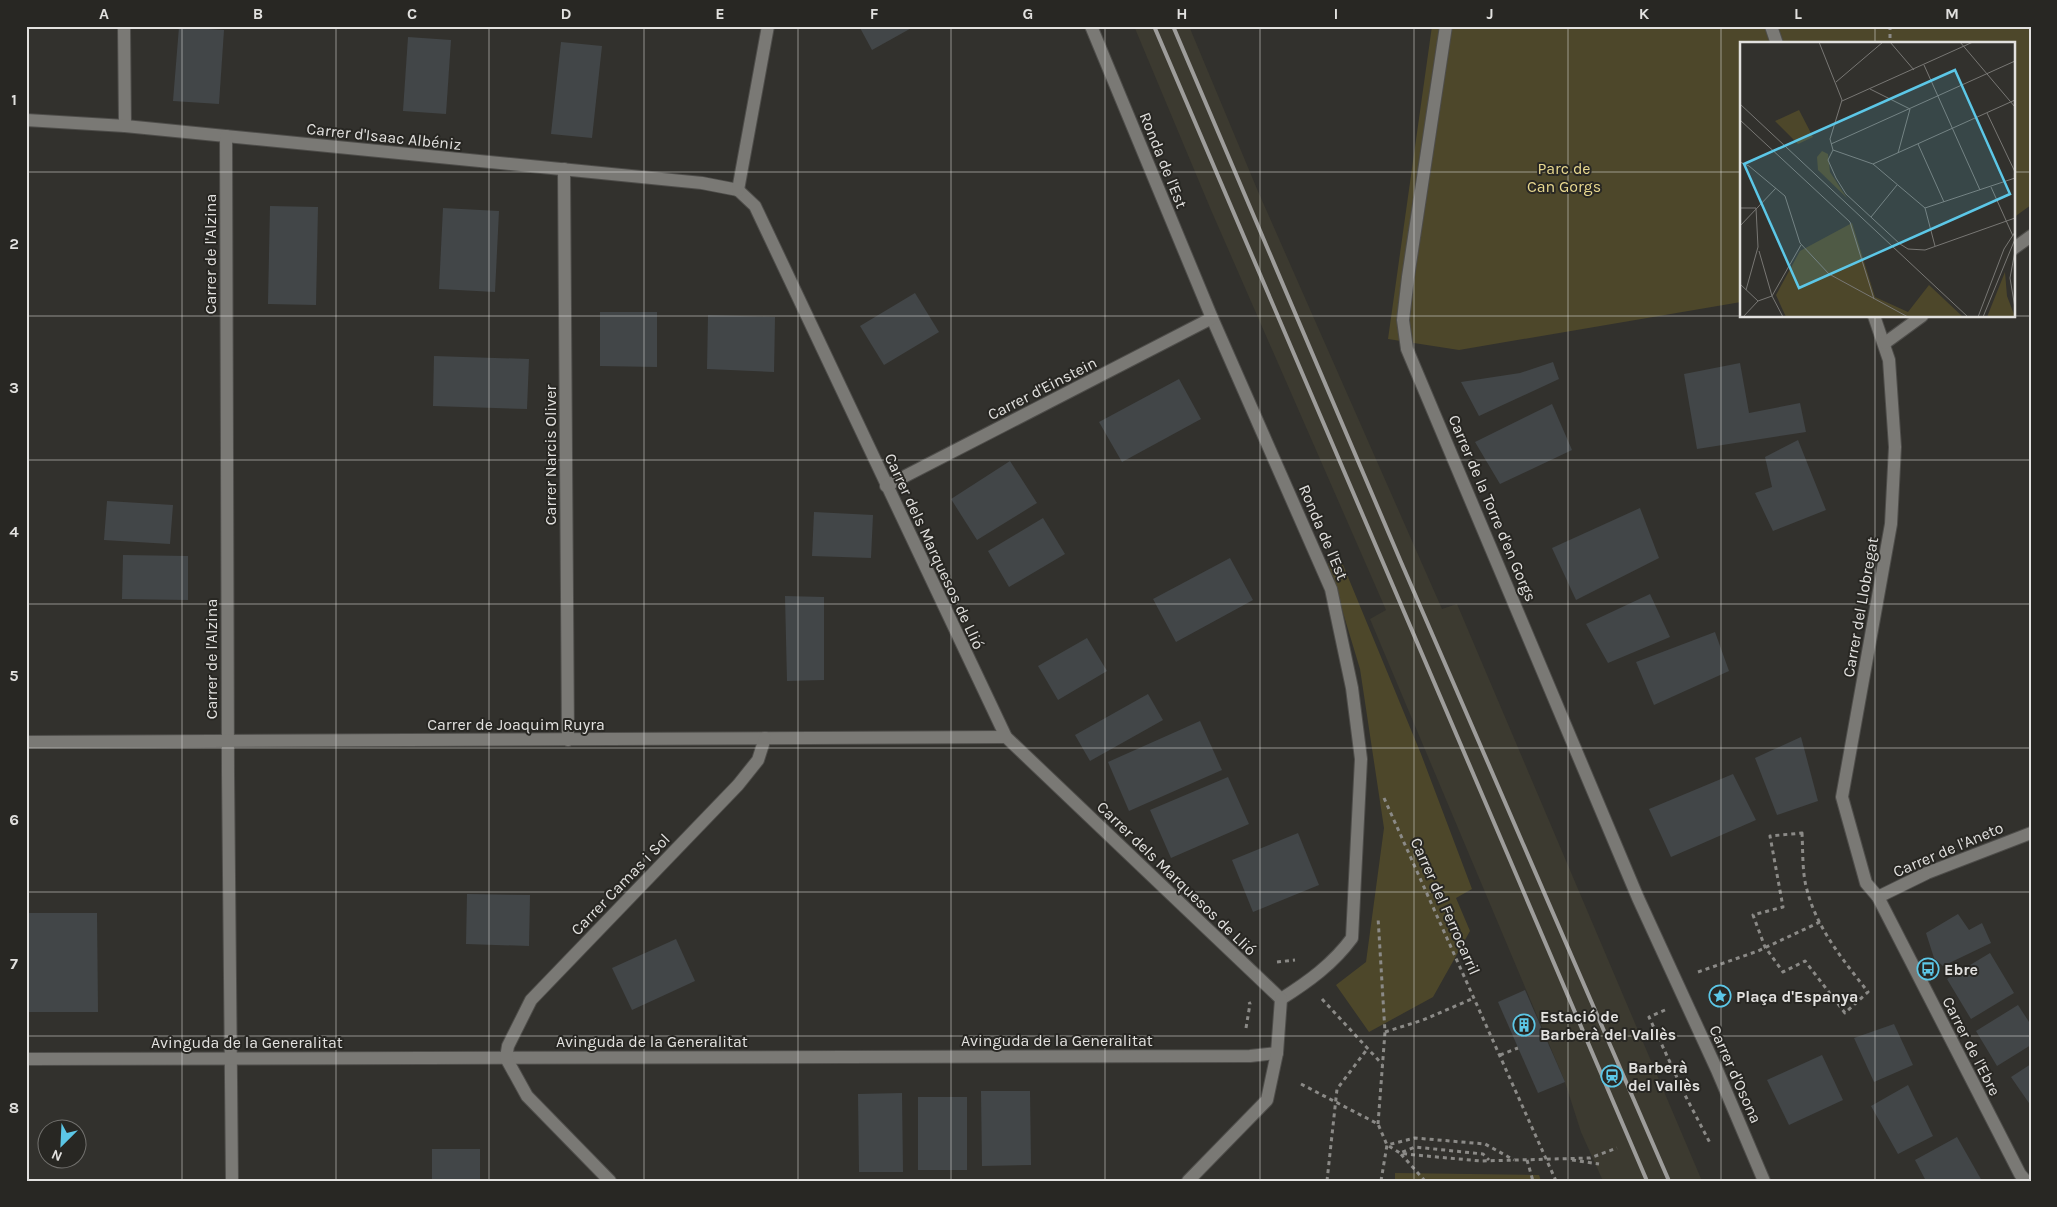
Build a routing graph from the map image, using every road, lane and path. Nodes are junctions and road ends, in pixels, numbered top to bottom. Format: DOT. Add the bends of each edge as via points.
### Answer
graph roads {
  1 [pos="124,26"];
  2 [pos="768,26"];
  3 [pos="1091,26"];
  4 [pos="1446,26"];
  5 [pos="1771,26"];
  6 [pos="1890,26"];
  7 [pos="1776,42"];
  8 [pos="1890,42"];
  9 [pos="26,120"];
  10 [pos="125,126"];
  11 [pos="226,136"];
  12 [pos="564,169"];
  13 [pos="738,190"];
  14 [pos="2031,236"];
  15 [pos="2014,248"];
  16 [pos="1212,318"];
  17 [pos="1875,318"];
  18 [pos="1919,318"];
  19 [pos="1885,343"];
  20 [pos="886,486"];
  21 [pos="1006,737"];
  22 [pos="765,738"];
  23 [pos="568,740"];
  24 [pos="26,742"];
  25 [pos="228,742"];
  26 [pos="1382,793"];
  27 [pos="2031,833"];
  28 [pos="1878,897"];
  29 [pos="1378,915"];
  30 [pos="1820,922"];
  31 [pos="1765,946"];
  32 [pos="1697,972"];
  33 [pos="1676,980"];
  34 [pos="1318,995"];
  35 [pos="1244,997"];
  36 [pos="1474,998"];
  37 [pos="1281,999"];
  38 [pos="1665,1010"];
  39 [pos="1246,1028"];
  40 [pos="1385,1032"];
  41 [pos="1368,1048"];
  42 [pos="1518,1048"];
  43 [pos="1277,1053"];
  44 [pos="1500,1055"];
  45 [pos="231,1058"];
  46 [pos="506,1058"];
  47 [pos="26,1059"];
  48 [pos="1383,1064"];
  49 [pos="1301,1084"];
  50 [pos="1336,1102"];
  51 [pos="1378,1124"];
  52 [pos="1710,1143"];
  53 [pos="1387,1145"];
  54 [pos="1617,1148"];
  55 [pos="1400,1153"];
  56 [pos="1564,1158"];
  57 [pos="1546,1159"];
  58 [pos="1514,1160"];
  59 [pos="1527,1160"];
  60 [pos="1489,1161"];
  61 [pos="1599,1164"];
  62 [pos="232,1181"];
  63 [pos="610,1181"];
  64 [pos="1188,1181"];
  65 [pos="1327,1181"];
  66 [pos="1382,1181"];
  67 [pos="1425,1181"];
  68 [pos="1533,1181"];
  69 [pos="1556,1181"];
  70 [pos="1764,1181"];
  71 [pos="2026,1181"];
  1 -- 10 [label="street"];
  2 -- 13 [label="street"];
  3 -- 16 [label="street, Ronda de l'Est"];
  4 -- 33 [label="street, Carrer de la Torre d'en Gorgs" via="1402,320 1407,349 1638,898"];
  5 -- 7 [label="street"];
  6 -- 8 [label="path"];
  9 -- 10 [label="street, Carrer d'Isaac Albéniz"];
  10 -- 11 [label="street, Carrer d'Isaac Albéniz"];
  11 -- 12 [label="street, Carrer d'Isaac Albéniz"];
  11 -- 25 [label="street, Carrer de l'Alzina"];
  12 -- 13 [label="street, Carrer d'Isaac Albéniz" via="702,183"];
  12 -- 23 [label="street, Carrer Narcis Oliver"];
  13 -- 20 [label="street, Carrer dels Marquesos de Llió" via="755,206"];
  14 -- 15 [label="street"];
  16 -- 20 [label="street, Carrer d'Einstein"];
  16 -- 37 [label="street, Ronda de l'Est" via="1331,590 1352,688 1361,759 1352,938 1308,982"];
  17 -- 19 [label="street, Carrer del Llobregat"];
  18 -- 19 [label="street"];
  19 -- 28 [label="street, Carrer del Llobregat" via="1895,447 1891,524 1842,797 1866,883"];
  20 -- 21 [label="street, Carrer dels Marquesos de Llió"];
  21 -- 22 [label="street, Carrer de Joaquim Ruyra"];
  21 -- 37 [label="street, Carrer dels Marquesos de Llió"];
  22 -- 23 [label="street, Carrer de Joaquim Ruyra"];
  22 -- 46 [label="street, Carrer Camas i Sol" via="758,760 738,786 530,1000 508,1046"];
  23 -- 25 [label="street, Carrer de Joaquim Ruyra"];
  24 -- 25 [label="street, Carrer de Joaquim Ruyra"];
  25 -- 45 [label="street, Carrer de l'Alzina"];
  26 -- 36 [label="path, Carrer del Ferrocarril"];
  27 -- 28 [label="street, Carrer de l'Aneto" via="1927,873"];
  28 -- 71 [label="street, Carrer de l'Ebre"];
  29 -- 40 [label="path"];
  30 -- 31 [label="path"];
  30 -- 31 [label="path" via="1824,933 1868,992 1845,1013 1805,961 1783,972"];
  30 -- 31 [label="path" via="1807,890 1802,833 1770,836 1783,907 1753,915"];
  31 -- 32 [label="path"];
  33 -- 70 [label="street, Carrer d'Osona"];
  34 -- 41 [label="path"];
  35 -- 39 [label="path" via="1250,1004"];
  36 -- 40 [label="path"];
  36 -- 44 [label="path, Carrer del Ferrocarril"];
  37 -- 43 [label="street"];
  38 -- 52 [label="path" via="1649,1017"];
  40 -- 48 [label="path"];
  41 -- 48 [label="path"];
  41 -- 50 [label="path" via="1338,1089"];
  42 -- 44 [label="path"];
  43 -- 46 [label="street, Avinguda de la Generalitat" via="1250,1056"];
  43 -- 64 [label="street" via="1267,1100"];
  44 -- 57 [label="path, Carrer del Ferrocarril"];
  45 -- 46 [label="street, Avinguda de la Generalitat"];
  45 -- 47 [label="street, Avinguda de la Generalitat"];
  45 -- 62 [label="street, Carrer de l'Alzina"];
  46 -- 63 [label="street" via="527,1096"];
  48 -- 51 [label="path"];
  49 -- 50 [label="path"];
  50 -- 51 [label="path"];
  50 -- 65 [label="path"];
  51 -- 53 [label="path"];
  53 -- 55 [label="path"];
  53 -- 58 [label="path" via="1414,1138 1485,1144"];
  53 -- 66 [label="path"];
  54 -- 56 [label="path" via="1590,1158"];
  55 -- 60 [label="path"];
  55 -- 60 [label="path" via="1415,1147 1483,1154"];
  55 -- 67 [label="path"];
  56 -- 57 [label="path"];
  56 -- 61 [label="path"];
  57 -- 59 [label="path"];
  57 -- 69 [label="path, Carrer del Ferrocarril"];
  58 -- 59 [label="path"];
  58 -- 60 [label="path"];
  59 -- 68 [label="path"];
}
